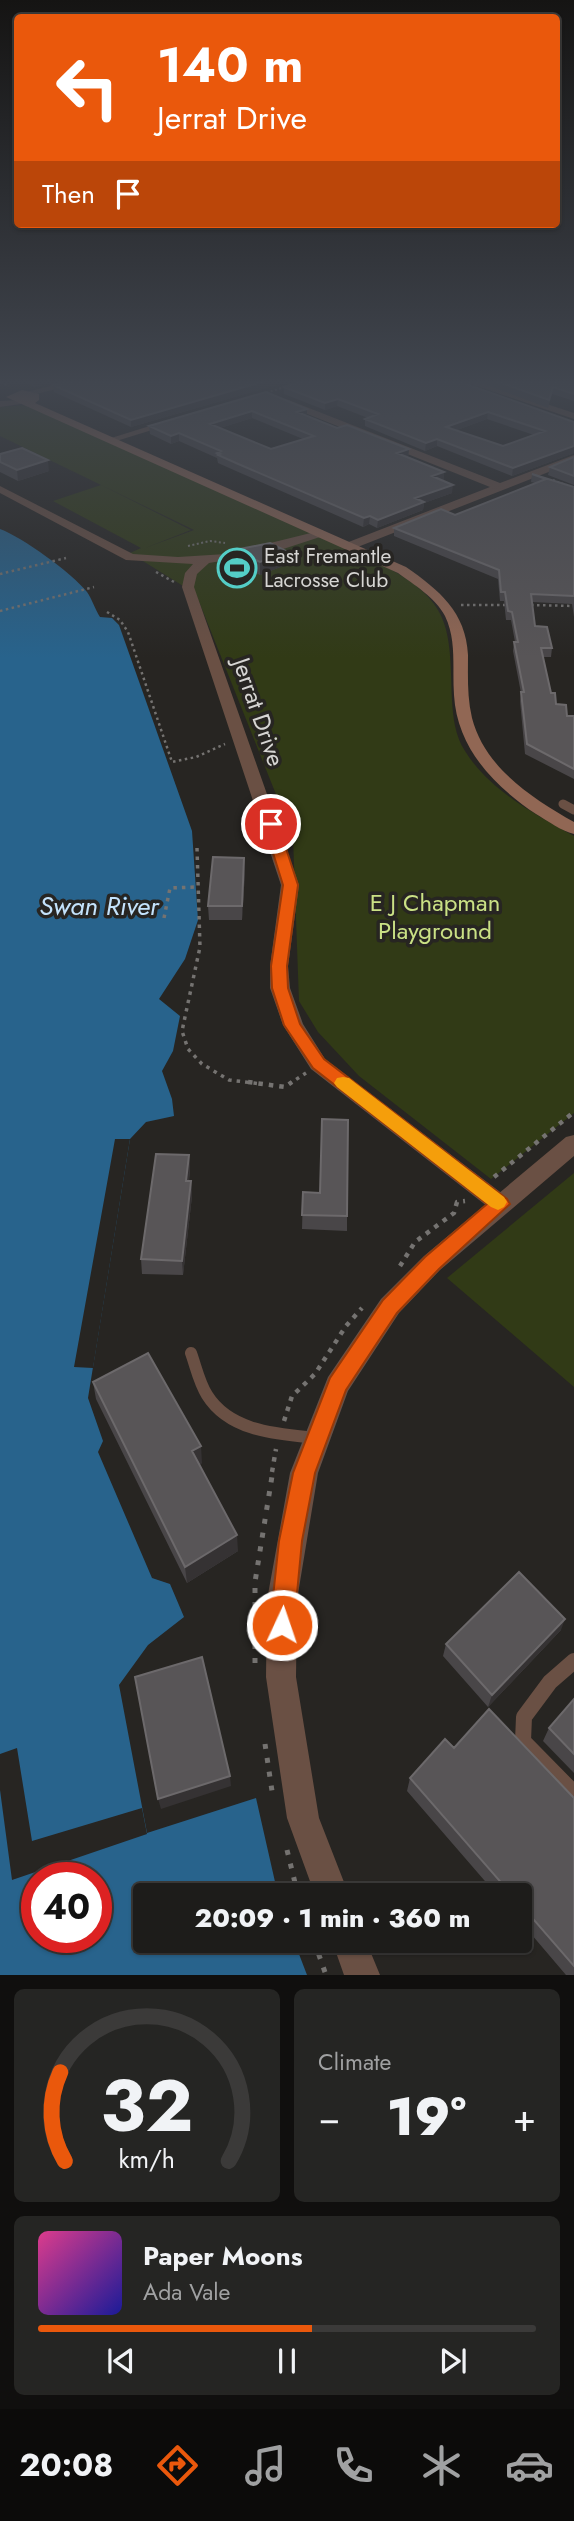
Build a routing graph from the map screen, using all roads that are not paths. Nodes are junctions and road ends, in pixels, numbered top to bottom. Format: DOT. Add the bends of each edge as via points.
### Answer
graph roads {
  1 [pos="192,473"];
  2 [pos="195,473"];
  3 [pos="468,473"];
  4 [pos="537,473"];
  5 [pos="532,475"];
  6 [pos="550,480"];
  7 [pos="500,487"];
  8 [pos="0,489"];
  9 [pos="319,533"];
  10 [pos="354,545"];
  11 [pos="204,561"];
  12 [pos="474,684"];
  13 [pos="478,720"];
  14 [pos="563,804"];
  15 [pos="574,810"];
  16 [pos="574,818"];
  17 [pos="574,829"];
  18 [pos="574,1143"];
  19 [pos="494,1193"];
  20 [pos="191,1353"];
  21 [pos="317,1438"];
  22 [pos="574,1661"];
  23 [pos="574,1793"];
  24 [pos="327,1883"];
  25 [pos="354,1953"];
  26 [pos="362,1975"];
  1 -- 9 [label="main road"];
  2 -- 10 [label="main road"];
  3 -- 7 [label="street"];
  4 -- 5 [label="street"];
  5 -- 6 [label="street"];
  5 -- 7 [label="street"];
  7 -- 10 [label="street"];
  8 -- 11 [label="street" via="130,556"];
  9 -- 10 [label="main road"];
  9 -- 11 [label="street"];
  10 -- 12 [label="main road" via="411,568 458,603 469,635"];
  10 -- 17 [label="main road" via="423,582 441,598 460,633 463,699 476,747 521,796"];
  11 -- 19 [label="street, Jerrat Drive" via="188,581 191,596 290,885 279,966 280,988 293,1025 318,1064"];
  13 -- 16 [label="main road" via="490,748 516,778"];
  14 -- 15 [label="lane"];
  18 -- 19 [label="street"];
  19 -- 21 [label="street" via="390,1306 337,1385"];
  20 -- 21 [label="lane" via="207,1395 232,1421"];
  21 -- 24 [label="street" via="304,1473 290,1541 282,1600 281,1676 303,1818"];
  22 -- 23 [label="lane" via="550,1682 524,1717 523,1741"];
  25 -- 26 [label="street"];
}
